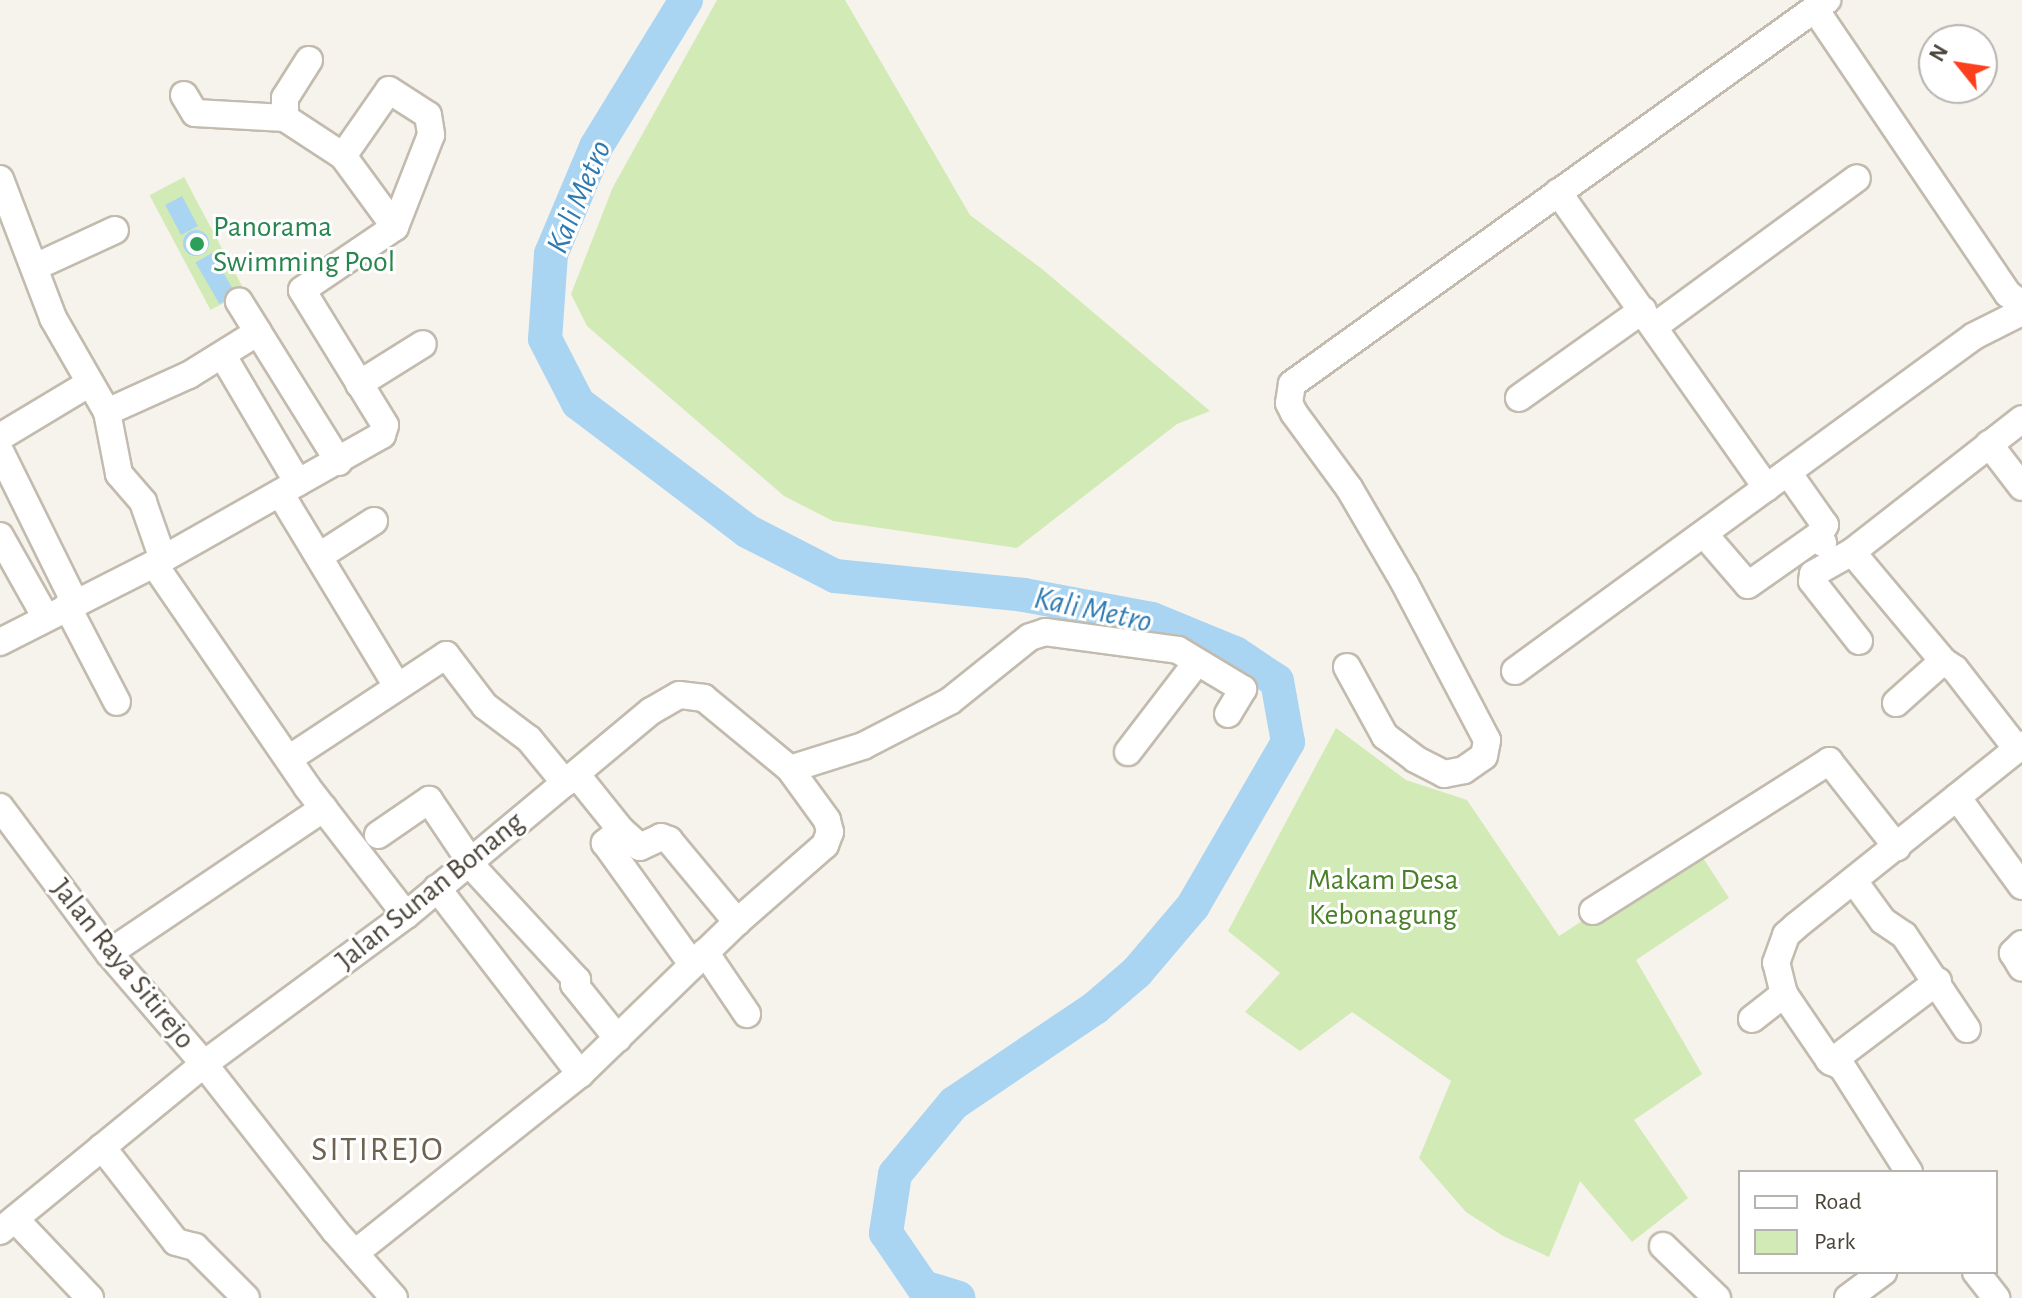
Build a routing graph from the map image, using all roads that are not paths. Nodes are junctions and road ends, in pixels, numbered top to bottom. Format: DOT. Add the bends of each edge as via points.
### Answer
graph roads {
  1 [pos="1821,4"];
  2 [pos="309,60"];
  3 [pos="184,95"];
  4 [pos="285,118"];
  5 [pos="343,156"];
  6 [pos="0,181"];
  7 [pos="1862,186"];
  8 [pos="1558,192"];
  9 [pos="395,227"];
  10 [pos="115,230"];
  11 [pos="35,267"];
  12 [pos="239,301"];
  13 [pos="2022,304"];
  14 [pos="2022,312"];
  15 [pos="1654,325"];
  16 [pos="258,332"];
  17 [pos="423,344"];
  18 [pos="223,356"];
  19 [pos="90,383"];
  20 [pos="359,384"];
  21 [pos="1519,398"];
  22 [pos="107,412"];
  23 [pos="2022,419"];
  24 [pos="0,437"];
  25 [pos="1989,444"];
  26 [pos="0,451"];
  27 [pos="339,462"];
  28 [pos="1778,481"];
  29 [pos="2022,487"];
  30 [pos="289,488"];
  31 [pos="374,521"];
  32 [pos="1704,534"];
  33 [pos="1819,535"];
  34 [pos="0,536"];
  35 [pos="321,555"];
  36 [pos="1843,556"];
  37 [pos="158,562"];
  38 [pos="63,609"];
  39 [pos="1003,633"];
  40 [pos="1859,641"];
  41 [pos="0,642"];
  42 [pos="1943,661"];
  43 [pos="1197,662"];
  44 [pos="1347,667"];
  45 [pos="1515,671"];
  46 [pos="987,673"];
  47 [pos="397,686"];
  48 [pos="117,702"];
  49 [pos="1896,703"];
  50 [pos="1228,714"];
  51 [pos="2019,747"];
  52 [pos="1128,752"];
  53 [pos="290,758"];
  54 [pos="790,769"];
  55 [pos="570,779"];
  56 [pos="1957,797"];
  57 [pos="324,808"];
  58 [pos="3,817"];
  59 [pos="621,830"];
  60 [pos="378,835"];
  61 [pos="1897,847"];
  62 [pos="469,862"];
  63 [pos="1854,881"];
  64 [pos="2022,886"];
  65 [pos="437,888"];
  66 [pos="1593,911"];
  67 [pos="406,915"];
  68 [pos="737,922"];
  69 [pos="2022,944"];
  70 [pos="109,953"];
  71 [pos="699,958"];
  72 [pos="2022,968"];
  73 [pos="1938,981"];
  74 [pos="1784,994"];
  75 [pos="747,1014"];
  76 [pos="1752,1019"];
  77 [pos="1967,1029"];
  78 [pos="618,1039"];
  79 [pos="1831,1062"];
  80 [pos="204,1064"];
  81 [pos="580,1074"];
  82 [pos="102,1147"];
  83 [pos="1908,1170"];
  84 [pos="6,1221"];
  85 [pos="1663,1246"];
  86 [pos="355,1253"];
  87 [pos="1880,1274"];
  88 [pos="1978,1274"];
  89 [pos="90,1298"];
  90 [pos="246,1298"];
  91 [pos="394,1298"];
  92 [pos="1717,1298"];
  93 [pos="1848,1298"];
  94 [pos="1996,1298"];
  1 -- 8 [label="street"];
  1 -- 13 [label="street" via="2008,294"];
  2 -- 4 [label="street" via="285,98"];
  3 -- 4 [label="street" via="195,113"];
  4 -- 5 [label="street"];
  5 -- 9 [label="street"];
  5 -- 9 [label="street" via="389,90 428,115 431,135"];
  6 -- 11 [label="street"];
  7 -- 15 [label="street"];
  8 -- 15 [label="street"];
  8 -- 44 [label="street" via="1292,384 1289,403 1349,488 1404,582 1487,740 1484,756 1444,774 1415,759 1385,736"];
  9 -- 20 [label="street" via="302,290"];
  10 -- 11 [label="street"];
  11 -- 19 [label="street" via="66,346"];
  12 -- 16 [label="street"];
  14 -- 28 [label="street" via="1974,336"];
  15 -- 21 [label="street"];
  15 -- 28 [label="street"];
  16 -- 18 [label="street"];
  16 -- 27 [label="street"];
  17 -- 20 [label="street"];
  18 -- 22 [label="street"];
  18 -- 30 [label="street"];
  19 -- 22 [label="street"];
  19 -- 24 [label="street"];
  20 -- 27 [label="street" via="385,430"];
  22 -- 37 [label="street" via="119,474 143,502"];
  23 -- 25 [label="street"];
  25 -- 29 [label="street"];
  25 -- 36 [label="street"];
  26 -- 38 [label="street"];
  27 -- 30 [label="street"];
  28 -- 32 [label="street"];
  28 -- 33 [label="street" via="1825,525"];
  30 -- 35 [label="street"];
  30 -- 37 [label="street"];
  31 -- 35 [label="street"];
  32 -- 33 [label="street" via="1748,585"];
  32 -- 45 [label="street"];
  33 -- 36 [label="street"];
  34 -- 38 [label="street"];
  35 -- 47 [label="street"];
  36 -- 40 [label="street" via="1813,574 1812,581"];
  36 -- 42 [label="street"];
  37 -- 38 [label="street"];
  37 -- 53 [label="street"];
  38 -- 41 [label="street"];
  38 -- 48 [label="street"];
  39 -- 46 [label="street"];
  42 -- 49 [label="street"];
  42 -- 51 [label="street"];
  43 -- 46 [label="street" via="1162,646 1045,632 1030,637"];
  43 -- 50 [label="street" via="1243,689"];
  43 -- 52 [label="street"];
  46 -- 54 [label="street" via="950,701 863,746"];
  47 -- 53 [label="street"];
  47 -- 55 [label="street" via="446,655 485,706"];
  51 -- 56 [label="street"];
  53 -- 57 [label="street"];
  54 -- 55 [label="street, Jalan Sunan Bonang" via="704,698 679,695 651,711"];
  54 -- 68 [label="street, Jalan Sunan Bonang" via="827,820 828,840"];
  55 -- 59 [label="street"];
  55 -- 62 [label="street, Jalan Sunan Bonang"];
  56 -- 61 [label="street"];
  56 -- 64 [label="street"];
  57 -- 67 [label="street"];
  57 -- 70 [label="street"];
  58 -- 70 [label="street, Jalan Raya Sitirejo"];
  59 -- 68 [label="street" via="640,847 661,837 669,840"];
  59 -- 71 [label="street" via="605,843"];
  60 -- 62 [label="street" via="422,790"];
  61 -- 63 [label="street"];
  61 -- 66 [label="street" via="1829,761"];
  62 -- 65 [label="street, Jalan Sunan Bonang"];
  62 -- 78 [label="street" via="577,980 574,984"];
  63 -- 73 [label="street"];
  63 -- 74 [label="street" via="1786,935 1776,963"];
  65 -- 67 [label="street, Jalan Sunan Bonang"];
  65 -- 81 [label="street"];
  67 -- 80 [label="street, Jalan Sunan Bonang"];
  68 -- 71 [label="street"];
  69 -- 72 [label="street" via="2013,953"];
  70 -- 80 [label="street, Jalan Raya Sitirejo"];
  71 -- 75 [label="street"];
  71 -- 78 [label="street"];
  73 -- 77 [label="street"];
  73 -- 79 [label="street"];
  74 -- 76 [label="street"];
  74 -- 79 [label="street"];
  78 -- 81 [label="street"];
  79 -- 83 [label="street" via="1842,1067"];
  80 -- 82 [label="street, Jalan Raya Sitirejo"];
  80 -- 86 [label="street"];
  81 -- 86 [label="street"];
  82 -- 84 [label="street, Jalan Raya Sitirejo"];
  82 -- 90 [label="street" via="176,1242 195,1247"];
  84 -- 89 [label="street"];
  85 -- 92 [label="street"];
  86 -- 91 [label="street"];
  87 -- 93 [label="street"];
  88 -- 94 [label="street"];
}
